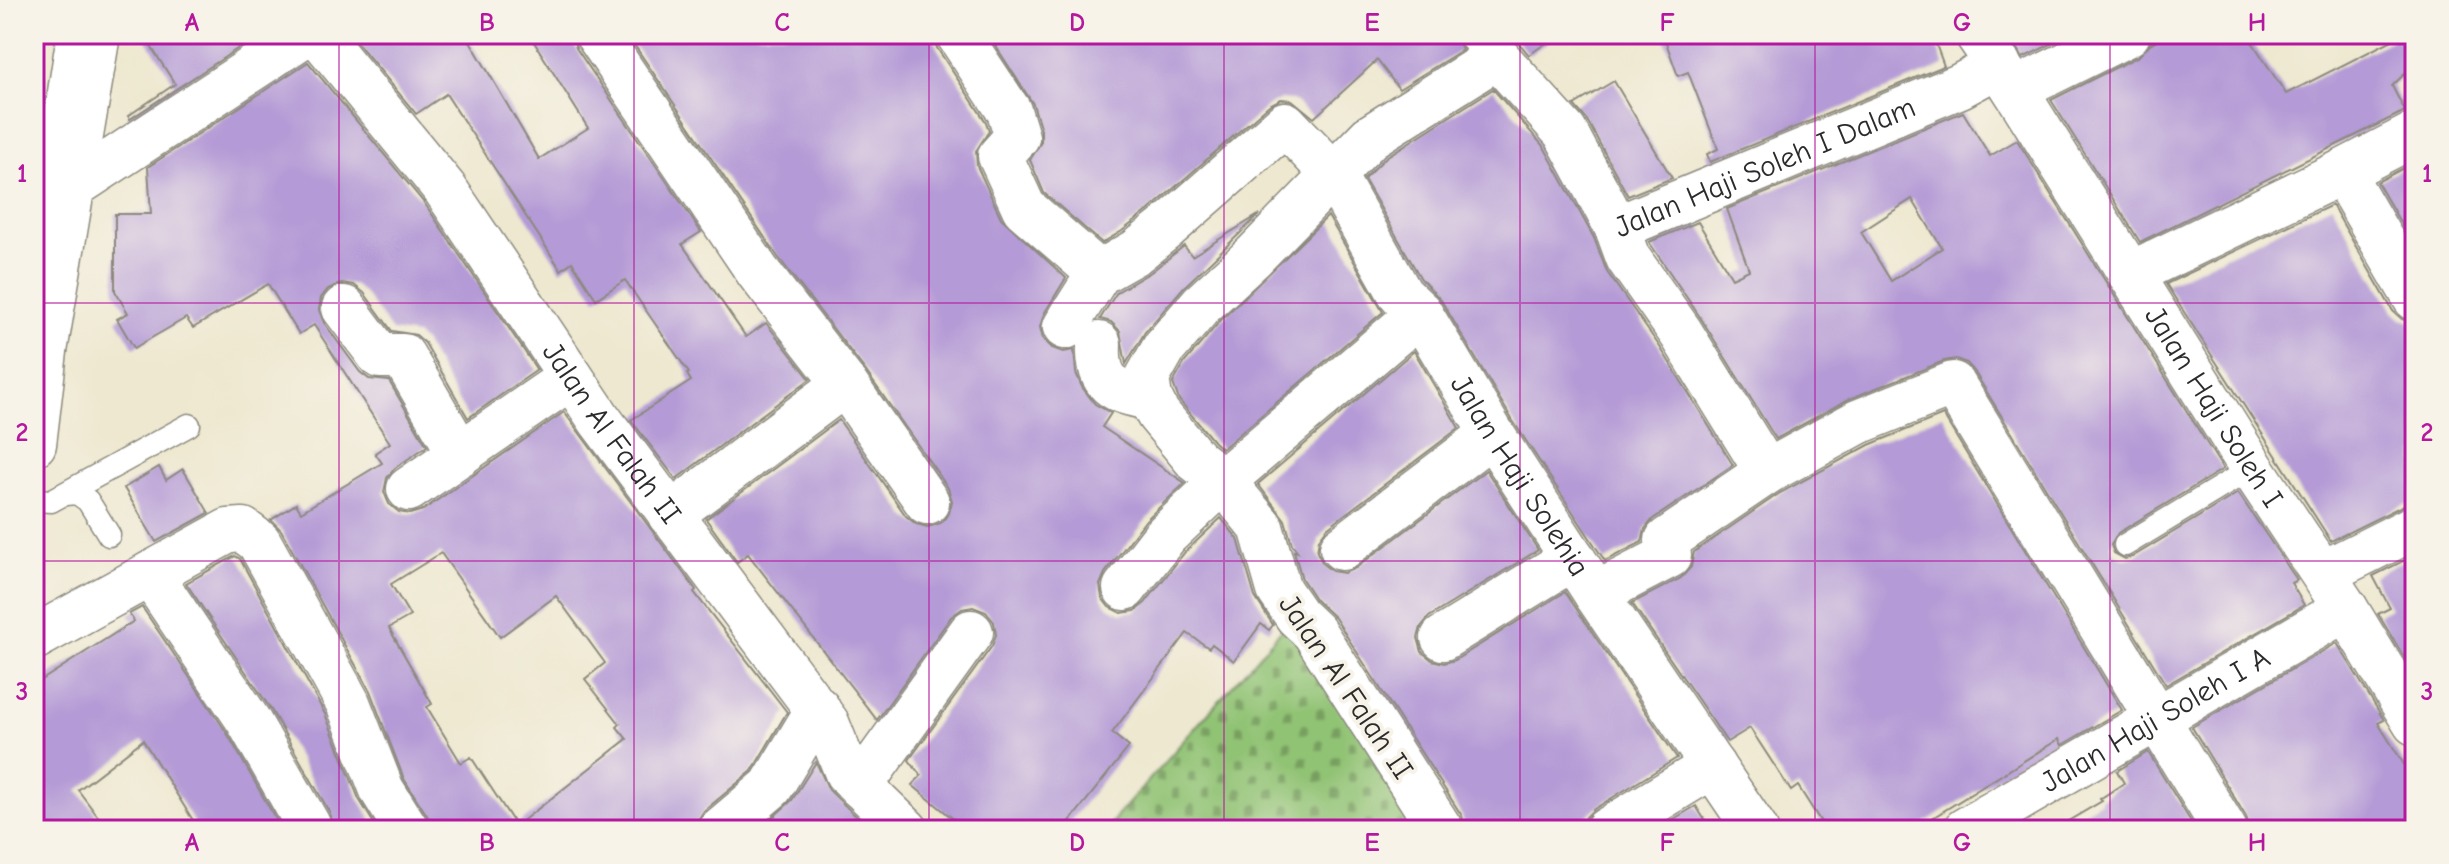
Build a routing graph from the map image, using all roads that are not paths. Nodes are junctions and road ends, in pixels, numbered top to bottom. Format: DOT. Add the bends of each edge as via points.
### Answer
graph roads {
  1 [pos="68,34"];
  2 [pos="98,34"];
  3 [pos="305,34"];
  4 [pos="318,34"];
  5 [pos="597,34"];
  6 [pos="958,34"];
  7 [pos="2128,34"];
  8 [pos="1489,46"];
  9 [pos="1997,63"];
  10 [pos="2415,134"];
  11 [pos="2342,172"];
  12 [pos="1333,174"];
  13 [pos="74,186"];
  14 [pos="1617,228"];
  15 [pos="34,252"];
  16 [pos="1099,273"];
  17 [pos="2130,274"];
  18 [pos="2415,298"];
  19 [pos="344,308"];
  20 [pos="1420,313"];
  21 [pos="571,377"];
  22 [pos="845,384"];
  23 [pos="1150,398"];
  24 [pos="189,425"];
  25 [pos="1492,434"];
  26 [pos="34,444"];
  27 [pos="460,454"];
  28 [pos="2252,468"];
  29 [pos="1767,472"];
  30 [pos="1223,481"];
  31 [pos="409,489"];
  32 [pos="65,494"];
  33 [pos="34,500"];
  34 [pos="927,502"];
  35 [pos="670,515"];
  36 [pos="2415,527"];
  37 [pos="109,535"];
  38 [pos="2125,545"];
  39 [pos="1342,548"];
  40 [pos="150,574"];
  41 [pos="1585,576"];
  42 [pos="1125,588"];
  43 [pos="2335,591"];
  44 [pos="971,632"];
  45 [pos="34,638"];
  46 [pos="1443,638"];
  47 [pos="818,709"];
  48 [pos="2158,717"];
  49 [pos="2415,723"];
  50 [pos="1713,766"];
  51 [pos="860,786"];
  52 [pos="308,825"];
  53 [pos="407,830"];
  54 [pos="720,830"];
  55 [pos="906,830"];
  56 [pos="1441,830"];
  57 [pos="1607,830"];
  58 [pos="1756,830"];
  59 [pos="1965,830"];
  60 [pos="2225,830"];
  1 -- 15 [label="lane"];
  2 -- 13 [label="street"];
  3 -- 13 [label="street"];
  4 -- 21 [label="street, Jalan Al Falah II" via="445,189"];
  5 -- 22 [label="street" via="758,272"];
  6 -- 16 [label="street" via="1009,111 1017,137 1000,156 1024,208"];
  7 -- 9 [label="street"];
  8 -- 12 [label="street" via="1370,137"];
  8 -- 14 [label="street, Jalan Haji Soleh I Dalam" via="1565,132"];
  9 -- 14 [label="street, Jalan Haji Soleh I Dalam" via="1960,86"];
  9 -- 17 [label="street, Jalan Haji Soleh I"];
  10 -- 11 [label="street"];
  11 -- 17 [label="street"];
  11 -- 18 [label="street"];
  12 -- 16 [label="street, Jalan Haji Solehia" via="1285,124 1165,229"];
  12 -- 20 [label="street, Jalan Haji Solehia" via="1401,295"];
  12 -- 23 [label="street" via="1164,348 1147,378"];
  13 -- 26 [label="street"];
  14 -- 29 [label="street" via="1628,258"];
  16 -- 23 [label="street" via="1082,336 1109,383 1122,393"];
  17 -- 28 [label="street, Jalan Haji Soleh I"];
  19 -- 27 [label="street" via="380,356 403,356"];
  20 -- 25 [label="street, Jalan Haji Solehia"];
  20 -- 30 [label="street"];
  21 -- 27 [label="street"];
  21 -- 35 [label="street, Jalan Al Falah II"];
  22 -- 34 [label="street"];
  22 -- 35 [label="street"];
  23 -- 30 [label="street, Jalan Al Falah II" via="1196,460"];
  24 -- 32 [label="lane"];
  25 -- 39 [label="street"];
  25 -- 41 [label="street, Jalan Haji Solehia"];
  27 -- 31 [label="street"];
  28 -- 38 [label="lane"];
  28 -- 43 [label="street, Jalan Haji Soleh I"];
  29 -- 41 [label="street" via="1667,540 1669,556"];
  29 -- 48 [label="street" via="1858,422 1953,384"];
  30 -- 42 [label="street" via="1166,535"];
  30 -- 56 [label="street, Jalan Al Falah II" via="1261,527 1279,590 1314,632"];
  32 -- 33 [label="lane" via="51,501"];
  32 -- 37 [label="lane" via="77,493 88,501"];
  35 -- 47 [label="street, Jalan Al Falah II"];
  36 -- 43 [label="street, Jalan Haji Soleh I A"];
  40 -- 45 [label="street"];
  40 -- 52 [label="street" via="248,720"];
  40 -- 53 [label="street" via="228,531 243,530 259,542 348,703 382,790"];
  41 -- 46 [label="street"];
  41 -- 50 [label="street, Jalan Haji Solehia"];
  43 -- 48 [label="street, Jalan Haji Soleh I A"];
  43 -- 49 [label="street, Jalan Haji Soleh I"];
  44 -- 51 [label="street"];
  47 -- 51 [label="street, Jalan Al Falah II" via="847,773"];
  47 -- 54 [label="street" via="771,787"];
  48 -- 59 [label="street, Jalan Haji Soleh I A"];
  48 -- 60 [label="street"];
  50 -- 57 [label="street"];
  50 -- 58 [label="street, Jalan Haji Solehia"];
  51 -- 55 [label="street, Jalan Al Falah II"];
}
